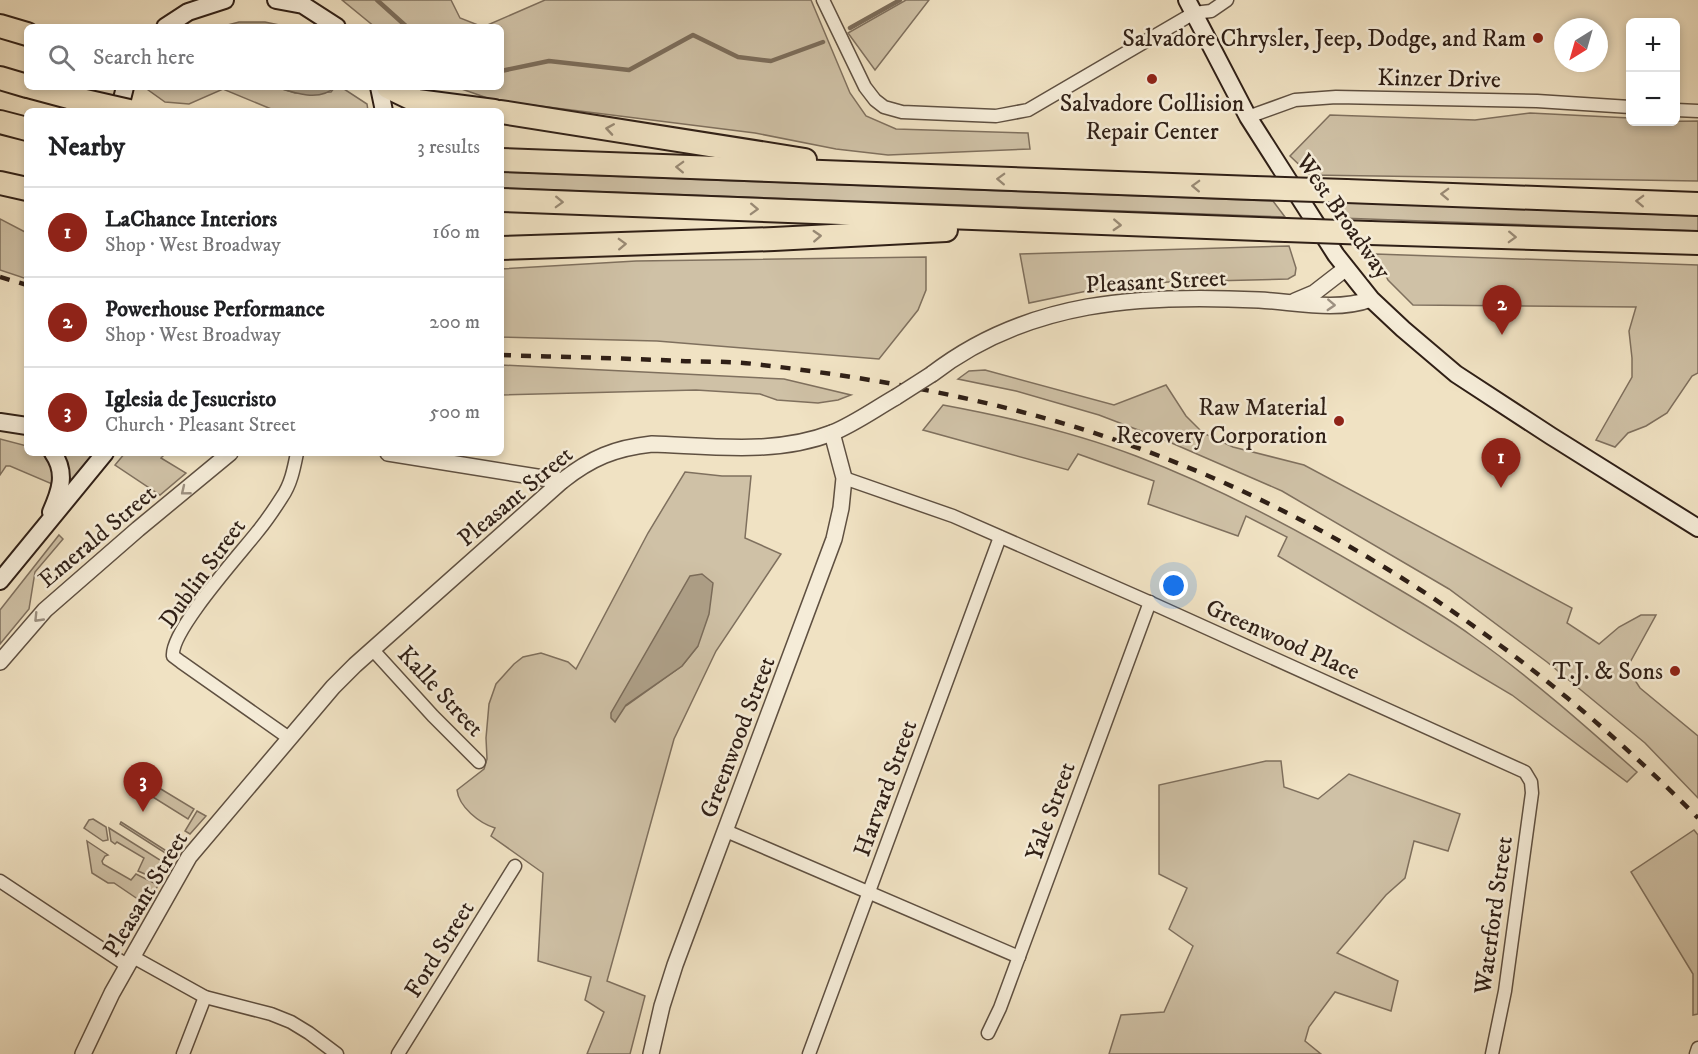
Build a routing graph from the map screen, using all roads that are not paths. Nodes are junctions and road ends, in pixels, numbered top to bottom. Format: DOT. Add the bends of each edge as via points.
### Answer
graph roads {
  1 [pos="201,0"];
  2 [pos="225,0"];
  3 [pos="276,0"];
  4 [pos="823,0"];
  5 [pos="1227,0"];
  6 [pos="301,3"];
  7 [pos="1191,7"];
  8 [pos="188,12"];
  9 [pos="170,24"];
  10 [pos="333,24"];
  11 [pos="0,26"];
  12 [pos="24,33"];
  13 [pos="0,78"];
  14 [pos="24,85"];
  15 [pos="43,90"];
  16 [pos="124,90"];
  17 [pos="380,90"];
  18 [pos="394,90"];
  19 [pos="1626,107"];
  20 [pos="116,108"];
  21 [pos="120,108"];
  22 [pos="383,108"];
  23 [pos="471,108"];
  24 [pos="1680,110"];
  25 [pos="1698,111"];
  26 [pos="504,112"];
  27 [pos="1248,117"];
  28 [pos="0,122"];
  29 [pos="24,128"];
  30 [pos="504,160"];
  31 [pos="895,175"];
  32 [pos="0,183"];
  33 [pos="24,188"];
  34 [pos="504,200"];
  35 [pos="1698,204"];
  36 [pos="1088,223"];
  37 [pos="1698,243"];
  38 [pos="504,248"];
  39 [pos="1345,269"];
  40 [pos="1371,299"];
  41 [pos="1290,302"];
  42 [pos="5,423"];
  43 [pos="24,426"];
  44 [pos="24,432"];
  45 [pos="832,433"];
  46 [pos="54,456"];
  47 [pos="103,456"];
  48 [pos="226,456"];
  49 [pos="296,456"];
  50 [pos="407,456"];
  51 [pos="844,478"];
  52 [pos="562,481"];
  53 [pos="1698,528"];
  54 [pos="43,530"];
  55 [pos="1000,537"];
  56 [pos="0,581"];
  57 [pos="1150,602"];
  58 [pos="372,649"];
  59 [pos="0,662"];
  60 [pos="290,738"];
  61 [pos="479,762"];
  62 [pos="1531,781"];
  63 [pos="726,831"];
  64 [pos="515,866"];
  65 [pos="0,881"];
  66 [pos="869,892"];
  67 [pos="1019,957"];
  68 [pos="130,962"];
  69 [pos="205,997"];
  70 [pos="988,1033"];
  71 [pos="1698,1048"];
  72 [pos="83,1054"];
  73 [pos="183,1054"];
  74 [pos="338,1054"];
  75 [pos="398,1054"];
  76 [pos="651,1054"];
  77 [pos="809,1054"];
  78 [pos="1492,1054"];
  79 [pos="1696,1054"];
  1 -- 8 [label="main road"];
  2 -- 8 [label="main road"];
  3 -- 6 [label="main road"];
  4 -- 7 [label="street" via="866,87 880,104 902,112 996,116 1035,106"];
  5 -- 7 [label="street" via="1211,11"];
  6 -- 10 [label="main road"];
  7 -- 27 [label="main road, West Broadway"];
  8 -- 9 [label="main road"];
  11 -- 12 [label="highway"];
  13 -- 14 [label="highway"];
  15 -- 20 [label="highway, bridge"];
  16 -- 21 [label="main road"];
  17 -- 22 [label="main road"];
  18 -- 23 [label="highway" via="417,101"];
  19 -- 27 [label="street, Kinzer Drive" via="1336,97 1295,100"];
  24 -- 25 [label="street"];
  31 -- 26 [label="highway, one-way"];
  27 -- 39 [label="main road, West Broadway"];
  28 -- 29 [label="highway"];
  31 -- 30 [label="highway, one-way"];
  35 -- 31 [label="highway, one-way, bridge"];
  32 -- 33 [label="highway"];
  34 -- 36 [label="highway, one-way"];
  36 -- 37 [label="highway, one-way, bridge"];
  38 -- 36 [label="highway, one-way"];
  39 -- 40 [label="main road, West Broadway"];
  39 -- 41 [label="street, Pleasant Street" via="1314,294"];
  41 -- 40 [label="street, Pleasant Street, one-way" via="1347,306"];
  40 -- 53 [label="main road, West Broadway" via="1456,374"];
  41 -- 45 [label="street, Pleasant Street, bridge" via="1184,297 1067,310 997,333"];
  42 -- 43 [label="main road"];
  42 -- 44 [label="main road"];
  45 -- 51 [label="street, Greenwood Street"];
  45 -- 52 [label="street, Pleasant Street" via="765,446 634,446 599,457"];
  46 -- 54 [label="main road" via="62,479"];
  47 -- 54 [label="main road"];
  48 -- 59 [label="street, Emerald Street, one-way" via="45,610"];
  49 -- 60 [label="street, Dublin Street" via="284,495 196,609 173,652 181,662"];
  50 -- 52 [label="street"];
  51 -- 55 [label="street, Greenwood Place" via="953,516"];
  51 -- 63 [label="street, Greenwood Street" via="829,557"];
  52 -- 58 [label="street, Pleasant Street"];
  54 -- 56 [label="main road"];
  55 -- 57 [label="street, Greenwood Place"];
  55 -- 66 [label="street, Harvard Street"];
  57 -- 62 [label="street, Greenwood Place" via="1517,767"];
  57 -- 67 [label="street, Yale Street"];
  58 -- 60 [label="street, Pleasant Street"];
  58 -- 61 [label="street, Kalle Street"];
  60 -- 68 [label="street, Pleasant Street" via="189,857"];
  62 -- 78 [label="street, Waterford Street" via="1505,991"];
  63 -- 66 [label="street"];
  63 -- 76 [label="street, Greenwood Street" via="675,965"];
  64 -- 75 [label="street, Ford Street"];
  65 -- 68 [label="street"];
  66 -- 67 [label="street"];
  66 -- 77 [label="street, Harvard Street"];
  67 -- 70 [label="street, Yale Street"];
  68 -- 69 [label="street"];
  68 -- 72 [label="street, Pleasant Street"];
  69 -- 73 [label="street"];
  69 -- 74 [label="street" via="291,1022"];
  71 -- 79 [label="street"];
}
